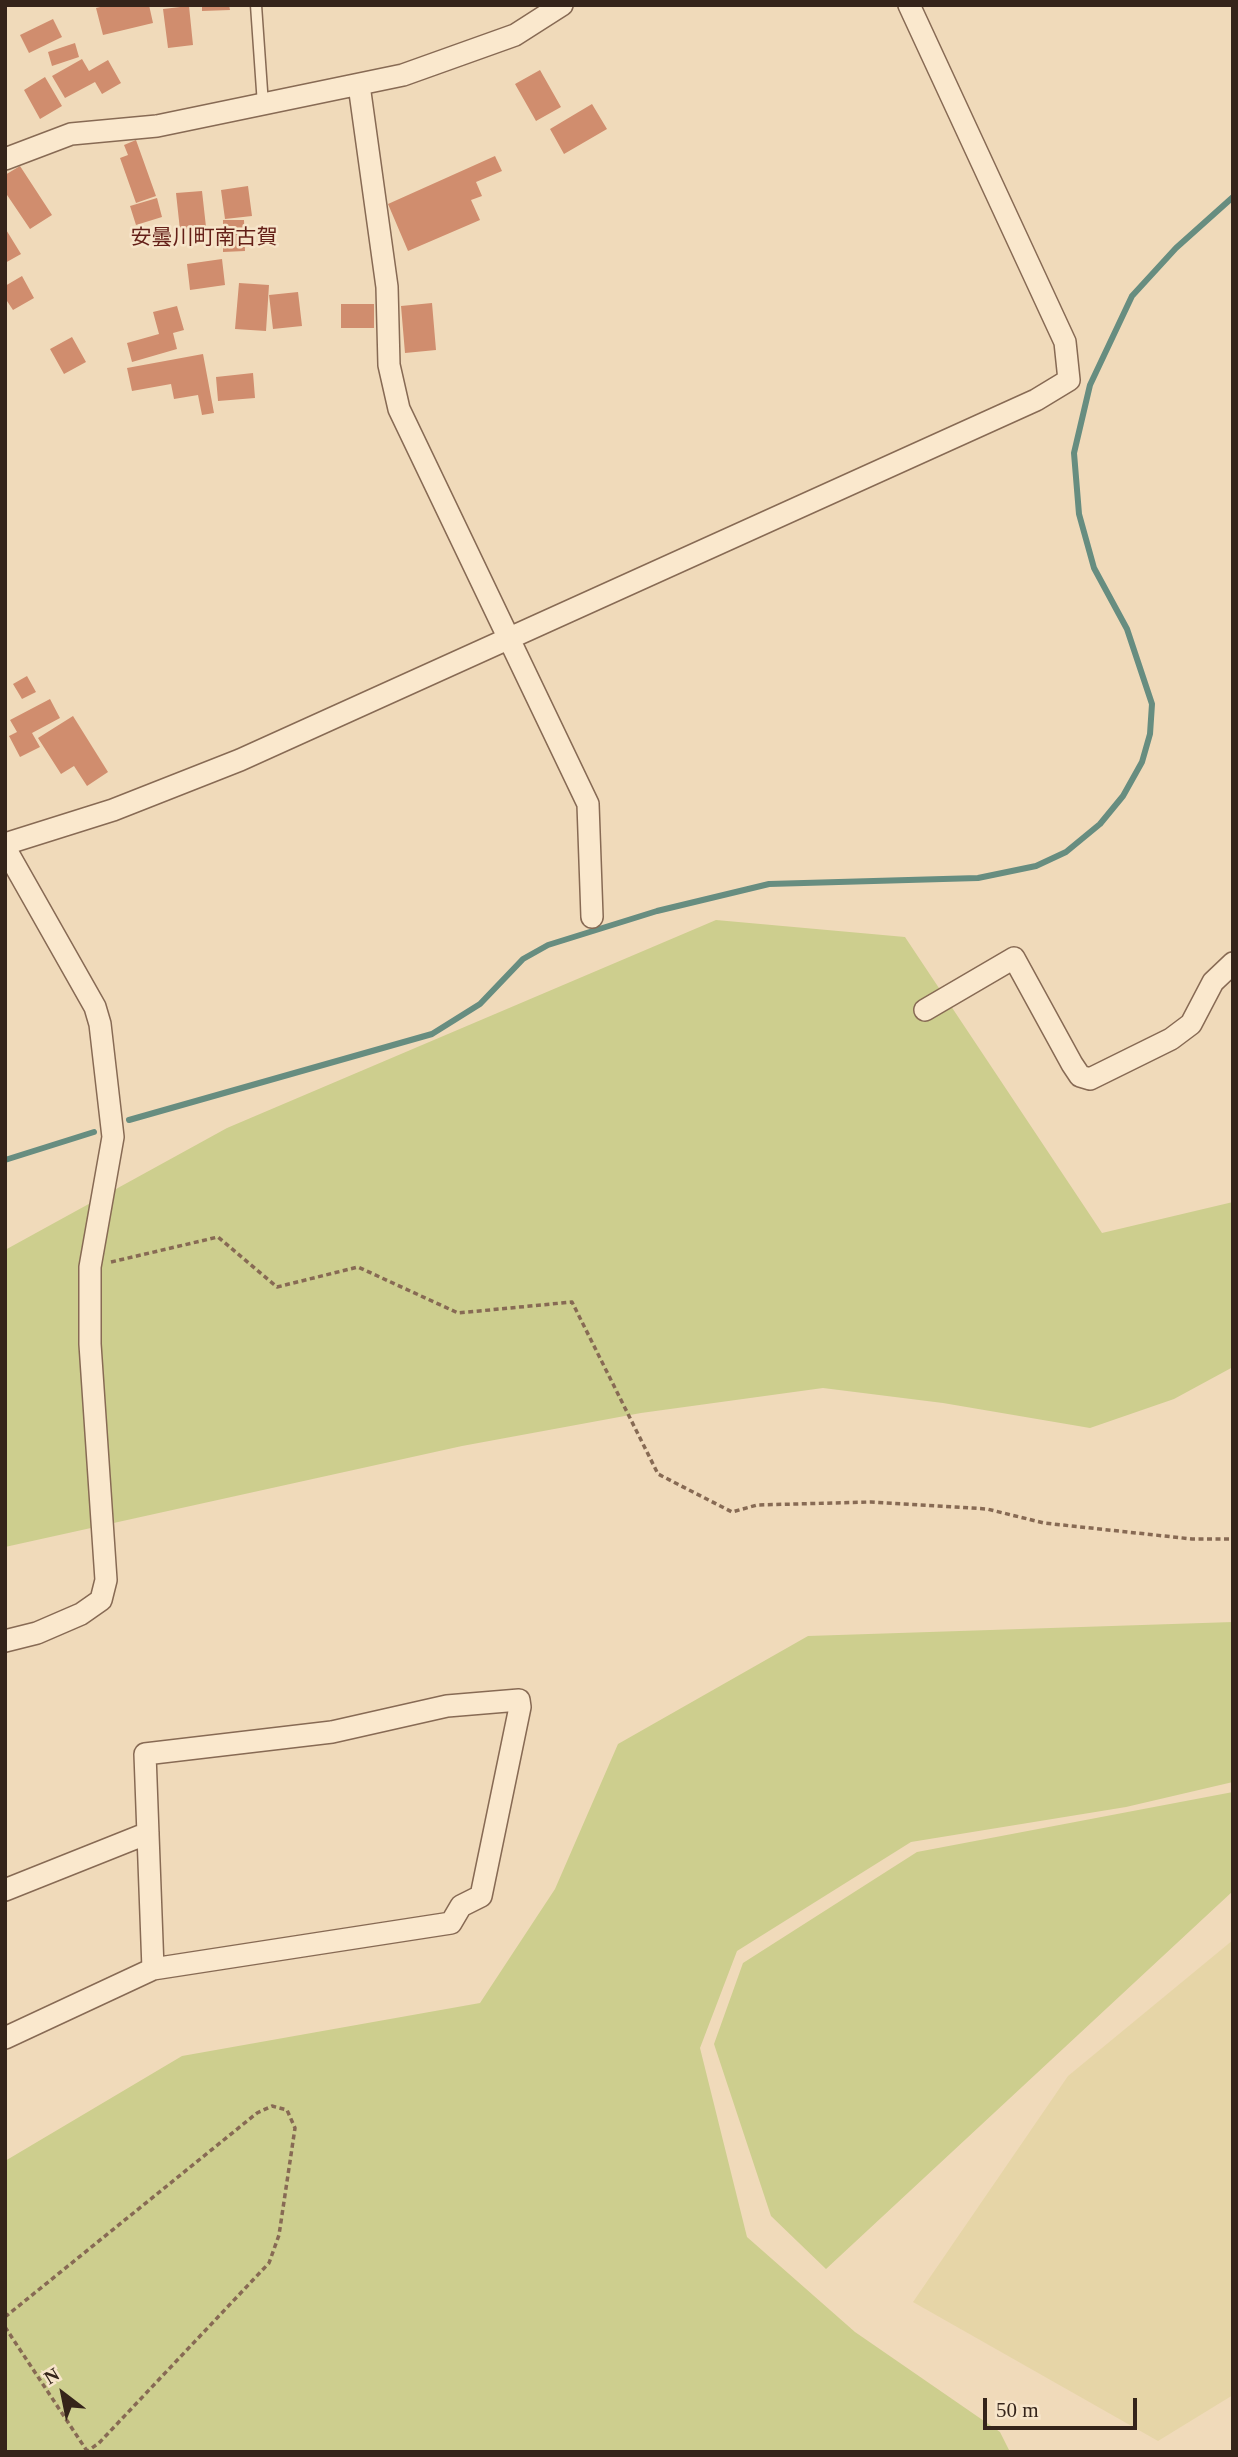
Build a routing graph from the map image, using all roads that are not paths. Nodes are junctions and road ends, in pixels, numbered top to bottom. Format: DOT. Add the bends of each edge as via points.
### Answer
graph roads {
  1 [pos="256,5"];
  2 [pos="562,5"];
  3 [pos="909,5"];
  4 [pos="359,85"];
  5 [pos="263,105"];
  6 [pos="5,159"];
  7 [pos="511,637"];
  8 [pos="5,846"];
  9 [pos="592,917"];
  10 [pos="1233,963"];
  11 [pos="925,1010"];
  12 [pos="5,1641"];
  13 [pos="148,1833"];
  14 [pos="5,1890"];
  15 [pos="153,1969"];
  16 [pos="5,2038"];
  1 -- 5 [label="lane"];
  2 -- 4 [label="street" via="515,35 403,75"];
  3 -- 7 [label="street" via="1065,342 1069,380 1036,400"];
  4 -- 5 [label="street"];
  4 -- 7 [label="street" via="387,287 389,365 399,409"];
  5 -- 6 [label="street" via="157,126 71,134"];
  7 -- 8 [label="street" via="240,760"];
  7 -- 9 [label="street" via="588,804"];
  8 -- 12 [label="street" via="79,976 100,1024 113,1137 90,1267 90,1344 106,1580 101,1600 81,1614"];
  10 -- 11 [label="street" via="1213,982 1191,1024 1171,1039 1090,1079 1080,1076 1014,958"];
  13 -- 14 [label="street"];
  13 -- 15 [label="street"];
  13 -- 15 [label="street" via="145,1754 331,1731 447,1706 519,1700 481,1896 461,1906 451,1923"];
  15 -- 16 [label="street"];
}
